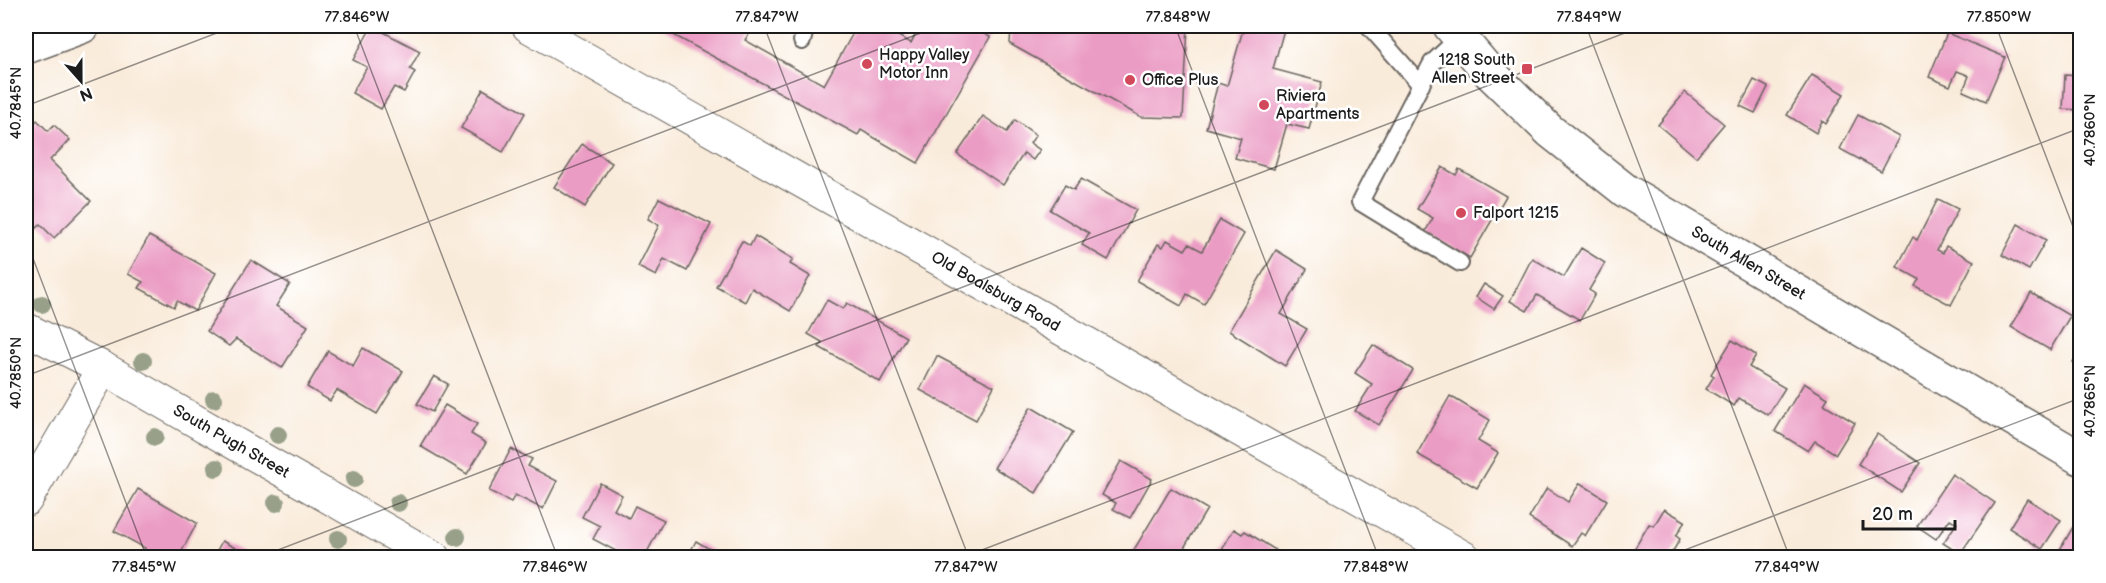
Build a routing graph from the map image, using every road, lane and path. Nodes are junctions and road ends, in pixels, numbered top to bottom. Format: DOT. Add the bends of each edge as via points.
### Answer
graph roads {
  1 [pos="83,26"];
  2 [pos="528,26"];
  3 [pos="1369,26"];
  4 [pos="1455,32"];
  5 [pos="26,47"];
  6 [pos="1421,85"];
  7 [pos="1460,263"];
  8 [pos="26,329"];
  9 [pos="103,368"];
  10 [pos="2080,458"];
  11 [pos="26,500"];
  12 [pos="435,558"];
  13 [pos="1465,558"];
  1 -- 5 [label="street"];
  2 -- 13 [label="street, Old Boalsburg Road"];
  3 -- 6 [label="lane"];
  4 -- 6 [label="lane"];
  4 -- 10 [label="street, South Allen Street" via="1550,131 1626,192"];
  6 -- 7 [label="lane" via="1360,202"];
  8 -- 9 [label="street, South Pugh Street"];
  9 -- 11 [label="street"];
  9 -- 12 [label="street, South Pugh Street"];
}
